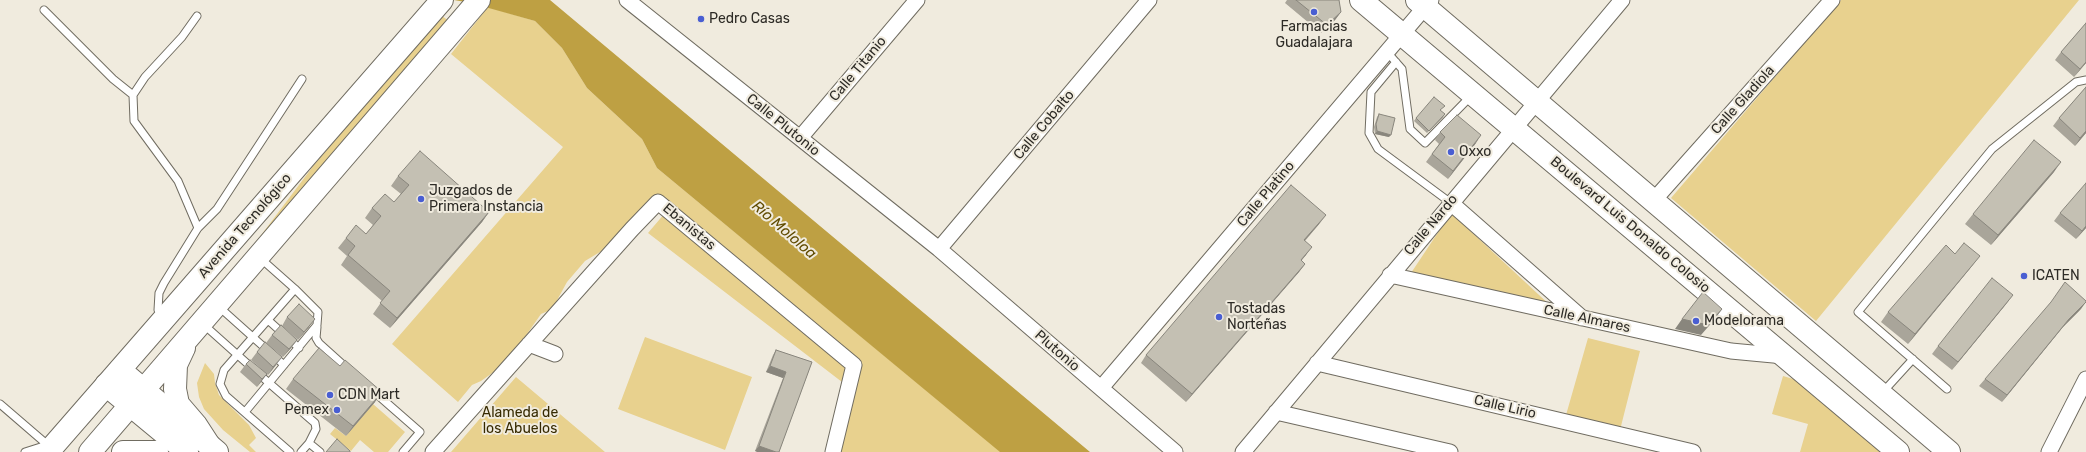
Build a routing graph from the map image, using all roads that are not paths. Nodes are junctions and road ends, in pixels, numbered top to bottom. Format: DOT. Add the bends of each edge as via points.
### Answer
graph roads {
  1 [pos="442,0"];
  2 [pos="479,0"];
  3 [pos="627,0"];
  4 [pos="917,0"];
  5 [pos="1149,0"];
  6 [pos="1362,0"];
  7 [pos="1622,0"];
  8 [pos="1832,0"];
  9 [pos="1424,2"];
  10 [pos="44,10"];
  11 [pos="197,16"];
  12 [pos="1402,34"];
  13 [pos="1391,57"];
  14 [pos="302,79"];
  15 [pos="2086,80"];
  16 [pos="1473,93"];
  17 [pos="133,95"];
  18 [pos="1537,101"];
  19 [pos="1515,128"];
  20 [pos="800,138"];
  21 [pos="1654,200"];
  22 [pos="1451,202"];
  23 [pos="198,228"];
  24 [pos="939,249"];
  25 [pos="258,257"];
  26 [pos="1390,275"];
  27 [pos="295,289"];
  28 [pos="217,305"];
  29 [pos="164,319"];
  30 [pos="1584,319"];
  31 [pos="268,320"];
  32 [pos="318,325"];
  33 [pos="195,330"];
  34 [pos="253,337"];
  35 [pos="529,344"];
  36 [pos="299,348"];
  37 [pos="554,354"];
  38 [pos="237,355"];
  39 [pos="1785,356"];
  40 [pos="1913,359"];
  41 [pos="1317,363"];
  42 [pos="284,365"];
  43 [pos="354,374"];
  44 [pos="113,377"];
  45 [pos="2086,379"];
  46 [pos="269,383"];
  47 [pos="366,385"];
  48 [pos="1101,388"];
  49 [pos="1947,389"];
  50 [pos="1880,394"];
  51 [pos="2082,395"];
  52 [pos="138,397"];
  53 [pos="0,404"];
  54 [pos="245,412"];
  55 [pos="1276,412"];
  56 [pos="309,443"];
  57 [pos="49,448"];
  58 [pos="213,448"];
  59 [pos="181,450"];
  60 [pos="25,452"];
  61 [pos="90,452"];
  62 [pos="123,452"];
  63 [pos="157,452"];
  64 [pos="290,452"];
  65 [pos="301,452"];
  66 [pos="320,452"];
  67 [pos="403,452"];
  68 [pos="433,452"];
  69 [pos="833,452"];
  70 [pos="1175,452"];
  71 [pos="1243,452"];
  72 [pos="1450,452"];
  73 [pos="1693,452"];
  74 [pos="1898,452"];
  75 [pos="1948,452"];
  76 [pos="2049,452"];
  1 -- 29 [label="main road, Avenida Tecnológico"];
  2 -- 25 [label="main road"];
  3 -- 20 [label="street, Calle Plutonio"];
  4 -- 20 [label="street, Calle Titanio"];
  5 -- 24 [label="street, Calle Cobalto"];
  6 -- 12 [label="main road, Boulevard Luis Donaldo Colosio"];
  7 -- 18 [label="street, Calle Nardo"];
  8 -- 21 [label="street, Calle Gladiola"];
  9 -- 12 [label="street, Calle Platino"];
  9 -- 18 [label="main road"];
  10 -- 17 [label="lane" via="113,79"];
  11 -- 17 [label="lane" via="182,37 145,77"];
  12 -- 13 [label="street, Calle Platino"];
  12 -- 16 [label="main road, Boulevard Luis Donaldo Colosio"];
  13 -- 16 [label="lane" via="1402,69 1410,129 1425,143"];
  13 -- 22 [label="lane" via="1371,92 1369,133 1378,149"];
  13 -- 48 [label="street, Calle Platino"];
  14 -- 23 [label="lane" via="217,209"];
  15 -- 40 [label="lane" via="2076,82 1992,149 1858,312"];
  16 -- 19 [label="main road, Boulevard Luis Donaldo Colosio"];
  17 -- 23 [label="lane" via="134,121 178,181"];
  18 -- 19 [label="street, Calle Nardo"];
  18 -- 21 [label="main road"];
  19 -- 22 [label="street, Calle Nardo"];
  19 -- 39 [label="main road, Boulevard Luis Donaldo Colosio"];
  20 -- 24 [label="street, Calle Plutonio"];
  21 -- 50 [label="main road"];
  22 -- 26 [label="street, Calle Nardo"];
  22 -- 30 [label="street"];
  23 -- 29 [label="lane" via="158,293 158,310"];
  24 -- 48 [label="street, Plutonio"];
  25 -- 27 [label="lane"];
  25 -- 28 [label="main road"];
  26 -- 30 [label="street, Calle Almares"];
  26 -- 41 [label="street, Calle Nardo"];
  27 -- 31 [label="lane"];
  27 -- 32 [label="lane" via="318,312"];
  28 -- 33 [label="main road"];
  28 -- 34 [label="lane"];
  29 -- 44 [label="main road, Avenida Tecnológico"];
  30 -- 39 [label="street, Calle Almares" via="1731,351"];
  31 -- 34 [label="lane"];
  31 -- 36 [label="lane"];
  32 -- 36 [label="lane"];
  32 -- 43 [label="lane" via="316,338 319,343"];
  33 -- 38 [label="lane"];
  33 -- 52 [label="main road"];
  33 -- 58 [label="main road" via="176,365 175,389 178,404"];
  34 -- 38 [label="lane"];
  34 -- 42 [label="lane"];
  35 -- 37 [label="street"];
  35 -- 68 [label="street, Ebanistas"];
  35 -- 69 [label="street, Ebanistas" via="658,202 854,365"];
  36 -- 42 [label="lane"];
  38 -- 46 [label="lane"];
  38 -- 54 [label="lane" via="224,370 220,384 226,396"];
  39 -- 74 [label="main road, Boulevard Luis Donaldo Colosio"];
  40 -- 49 [label="lane"];
  40 -- 50 [label="lane"];
  41 -- 55 [label="street, Calle Nardo"];
  41 -- 73 [label="street, Calle Lirio"];
  42 -- 46 [label="lane"];
  44 -- 52 [label="main road"];
  44 -- 57 [label="main road, Avenida Tecnológico"];
  45 -- 51 [label="street"];
  46 -- 54 [label="lane"];
  46 -- 56 [label="lane" via="315,423 316,428"];
  47 -- 67 [label="lane" via="420,432"];
  48 -- 70 [label="street, Plutonio"];
  50 -- 75 [label="main road"];
  51 -- 76 [label="street"];
  52 -- 58 [label="main road"];
  52 -- 59 [label="main road"];
  52 -- 61 [label="main road"];
  53 -- 57 [label="lane"];
  54 -- 64 [label="lane"];
  55 -- 71 [label="street, Calle Nardo"];
  55 -- 72 [label="street"];
  56 -- 65 [label="lane"];
  56 -- 66 [label="lane"];
  57 -- 60 [label="lane"];
  62 -- 63 [label="main road"];
}
